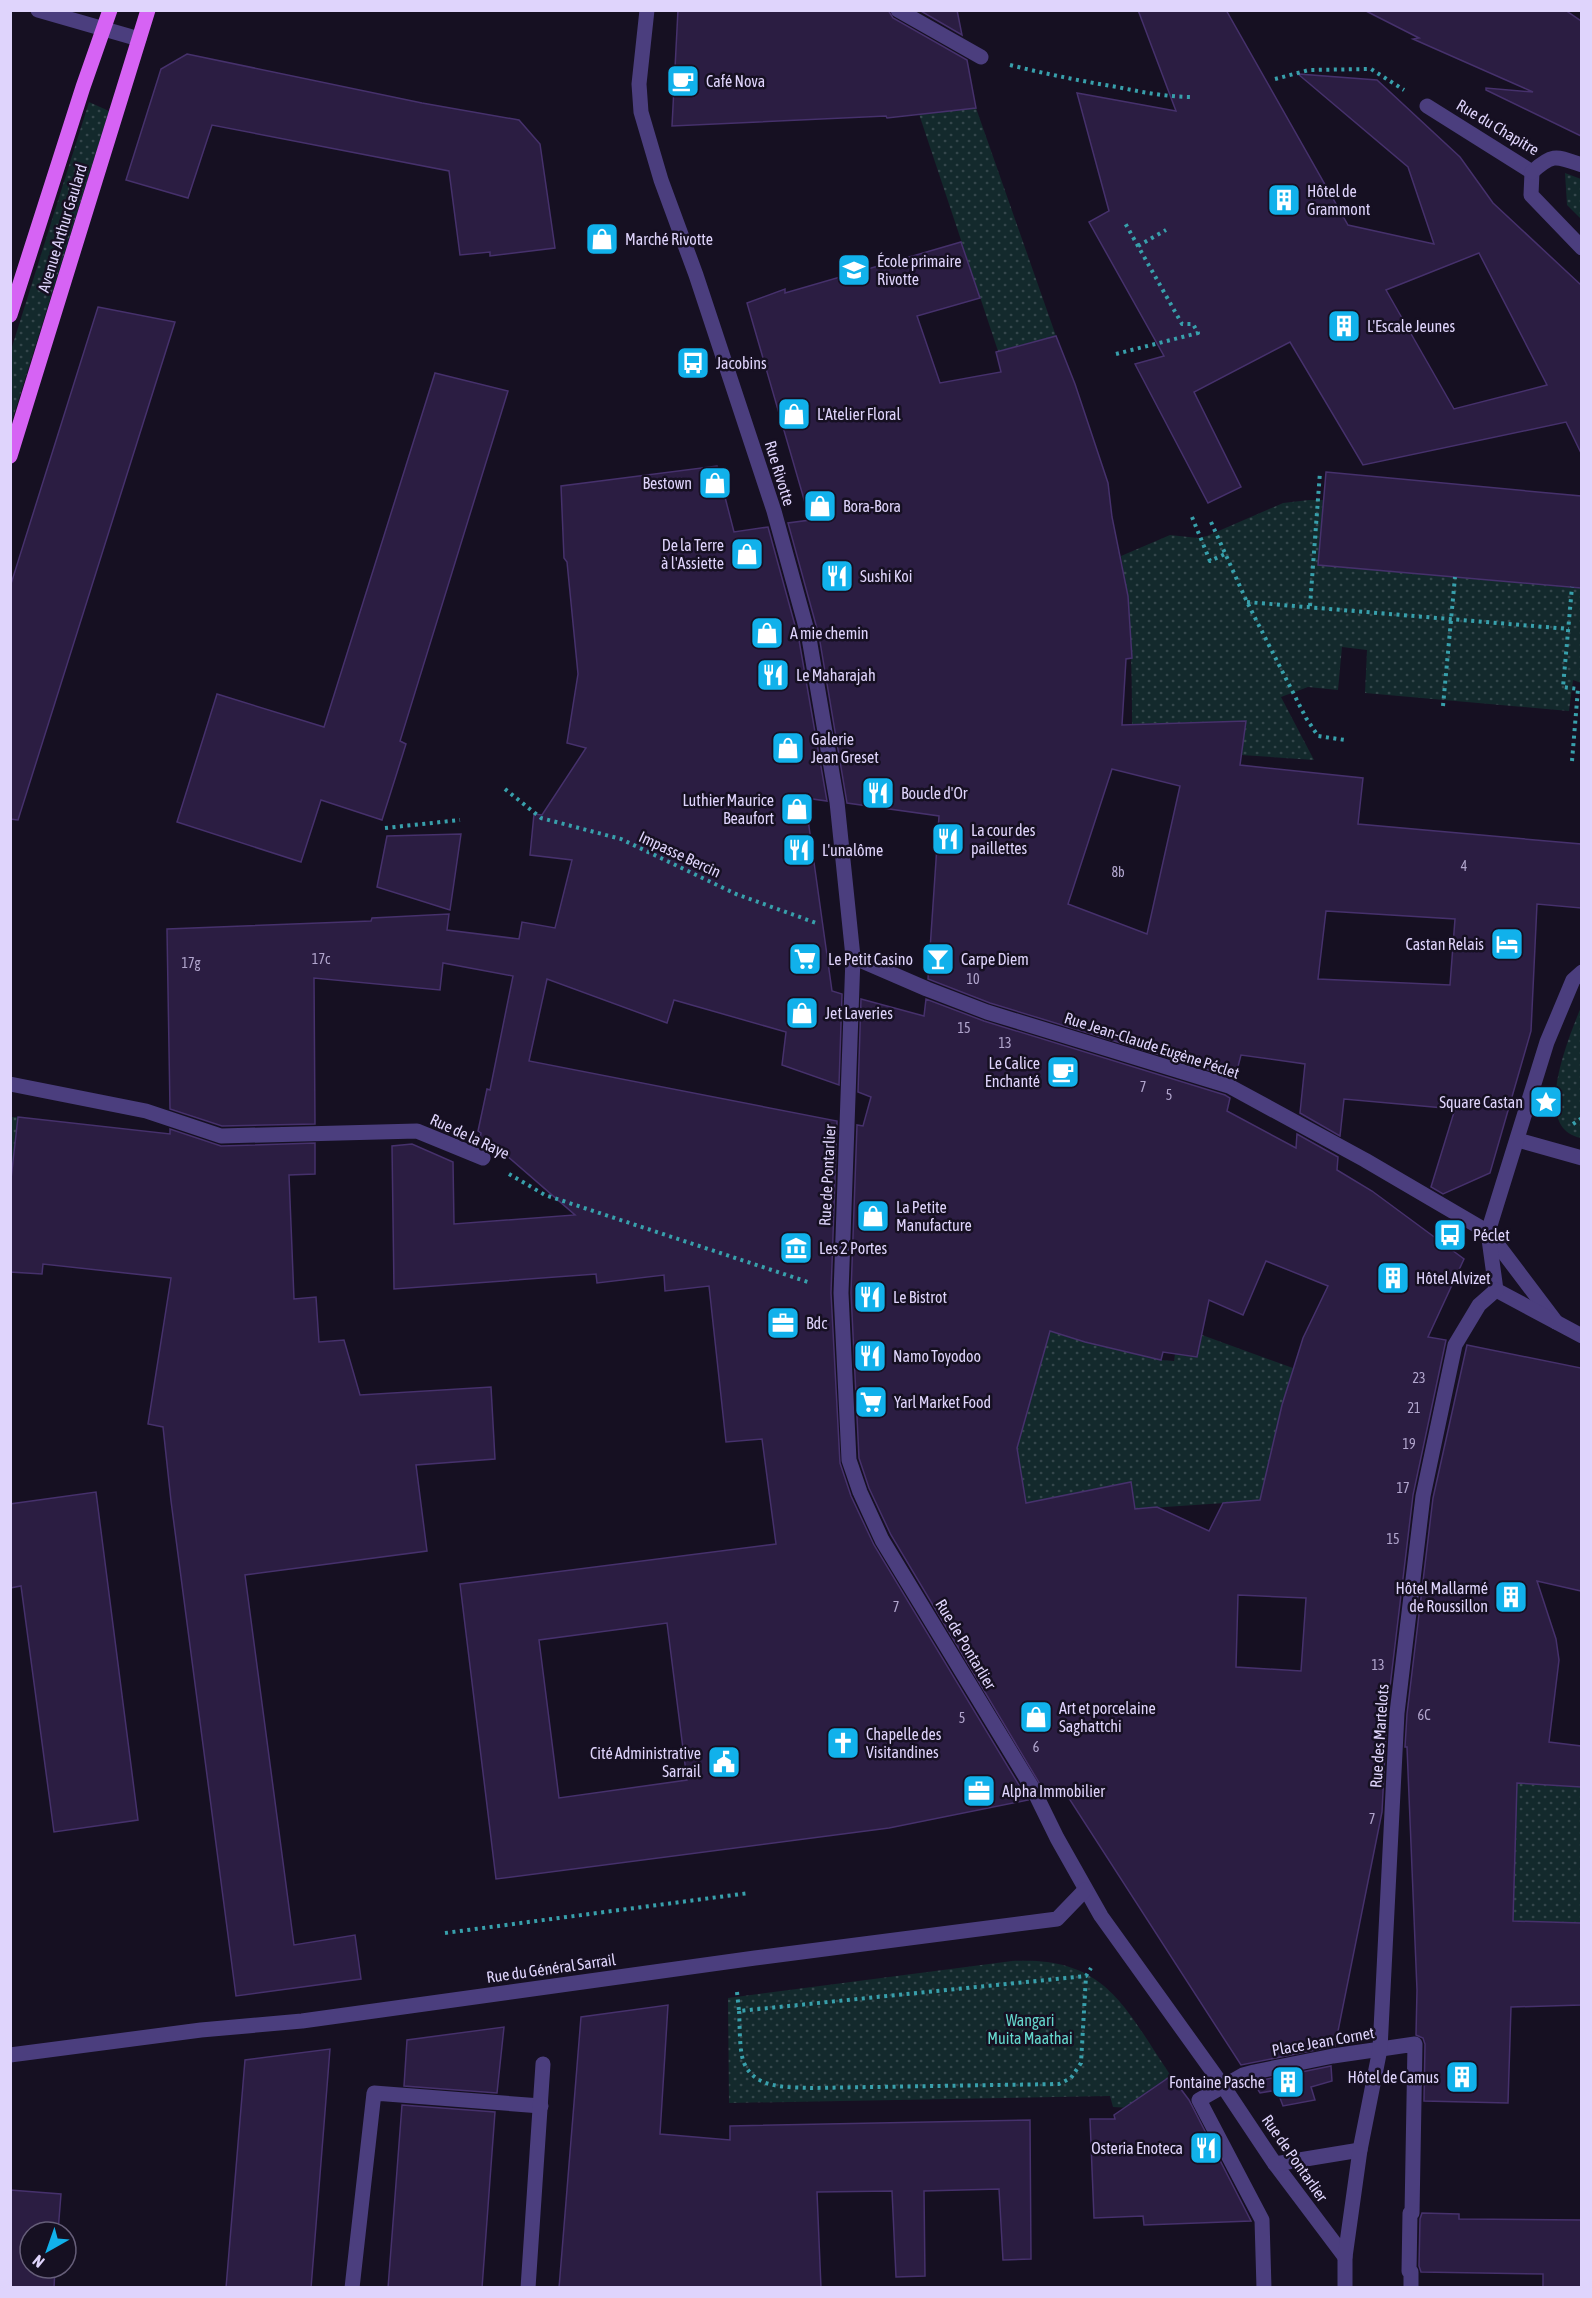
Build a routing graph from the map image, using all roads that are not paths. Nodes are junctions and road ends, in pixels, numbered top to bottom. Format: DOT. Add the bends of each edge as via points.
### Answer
graph roads {
  1 [pos="38,10"];
  2 [pos="110,10"];
  3 [pos="148,10"];
  4 [pos="647,10"];
  5 [pos="898,10"];
  6 [pos="103,29"];
  7 [pos="139,39"];
  8 [pos="981,57"];
  9 [pos="1427,106"];
  10 [pos="1581,165"];
  11 [pos="1532,172"];
  12 [pos="1581,248"];
  13 [pos="10,315"];
  14 [pos="10,456"];
  15 [pos="853,957"];
  16 [pos="1581,972"];
  17 [pos="10,1084"];
  18 [pos="1518,1140"];
  19 [pos="483,1158"];
  20 [pos="1581,1158"];
  21 [pos="1488,1232"];
  22 [pos="1496,1290"];
  23 [pos="1556,1322"];
  24 [pos="1581,1336"];
  25 [pos="1085,1890"];
  26 [pos="1380,2049"];
  27 [pos="10,2055"];
  28 [pos="543,2064"];
  29 [pos="1223,2086"];
  30 [pos="541,2106"];
  31 [pos="1360,2151"];
  32 [pos="1275,2164"];
  33 [pos="1345,2257"];
  34 [pos="352,2288"];
  35 [pos="528,2288"];
  36 [pos="1264,2288"];
  37 [pos="1345,2288"];
  38 [pos="1411,2288"];
  1 -- 6 [label="street"];
  2 -- 6 [label="main road, Avenue Arthur Gaulard"];
  3 -- 7 [label="main road, Avenue Arthur Gaulard"];
  4 -- 15 [label="street, Rue Rivotte" via="640,112 774,511 809,638 837,802"];
  5 -- 8 [label="street"];
  6 -- 7 [label="street"];
  6 -- 13 [label="main road, Avenue Arthur Gaulard"];
  7 -- 14 [label="main road, Avenue Arthur Gaulard"];
  9 -- 11 [label="street, Rue du Chapitre"];
  10 -- 11 [label="street, Rue du Chapitre" via="1557,156"];
  11 -- 12 [label="street" via="1531,195"];
  15 -- 21 [label="street, Rue Jean-Claude Eugène Péclet" via="987,1012 1229,1086"];
  15 -- 25 [label="street, Rue de Pontarlier" via="841,1293 849,1460 882,1540 1032,1789"];
  16 -- 18 [label="street" via="1573,980 1547,1042"];
  17 -- 19 [label="street, Rue de la Raye" via="146,1111 221,1136 417,1131"];
  18 -- 20 [label="street"];
  18 -- 21 [label="street"];
  21 -- 22 [label="street"];
  21 -- 23 [label="street"];
  22 -- 23 [label="street"];
  22 -- 26 [label="street, Rue des Martelots" via="1479,1305 1455,1345 1423,1497 1397,1713"];
  23 -- 24 [label="street"];
  25 -- 27 [label="street, Rue du Général Sarrail" via="1057,1919 314,2020"];
  25 -- 29 [label="street, Rue de Pontarlier"];
  26 -- 29 [label="street, Place Jean Cornet" via="1254,2072"];
  26 -- 31 [label="street, Rue des Martelots"];
  26 -- 38 [label="street, Place Jean Cornet" via="1415,2044"];
  28 -- 30 [label="street"];
  29 -- 32 [label="street, Rue de Pontarlier"];
  29 -- 36 [label="street, Place Jean Cornet" via="1199,2100 1262,2220"];
  30 -- 34 [label="street" via="374,2093"];
  30 -- 35 [label="street"];
  31 -- 32 [label="street"];
  31 -- 33 [label="street, Rue des Martelots"];
  32 -- 33 [label="street, Rue de Pontarlier"];
  33 -- 37 [label="street, Rue des Martelots"];
}
